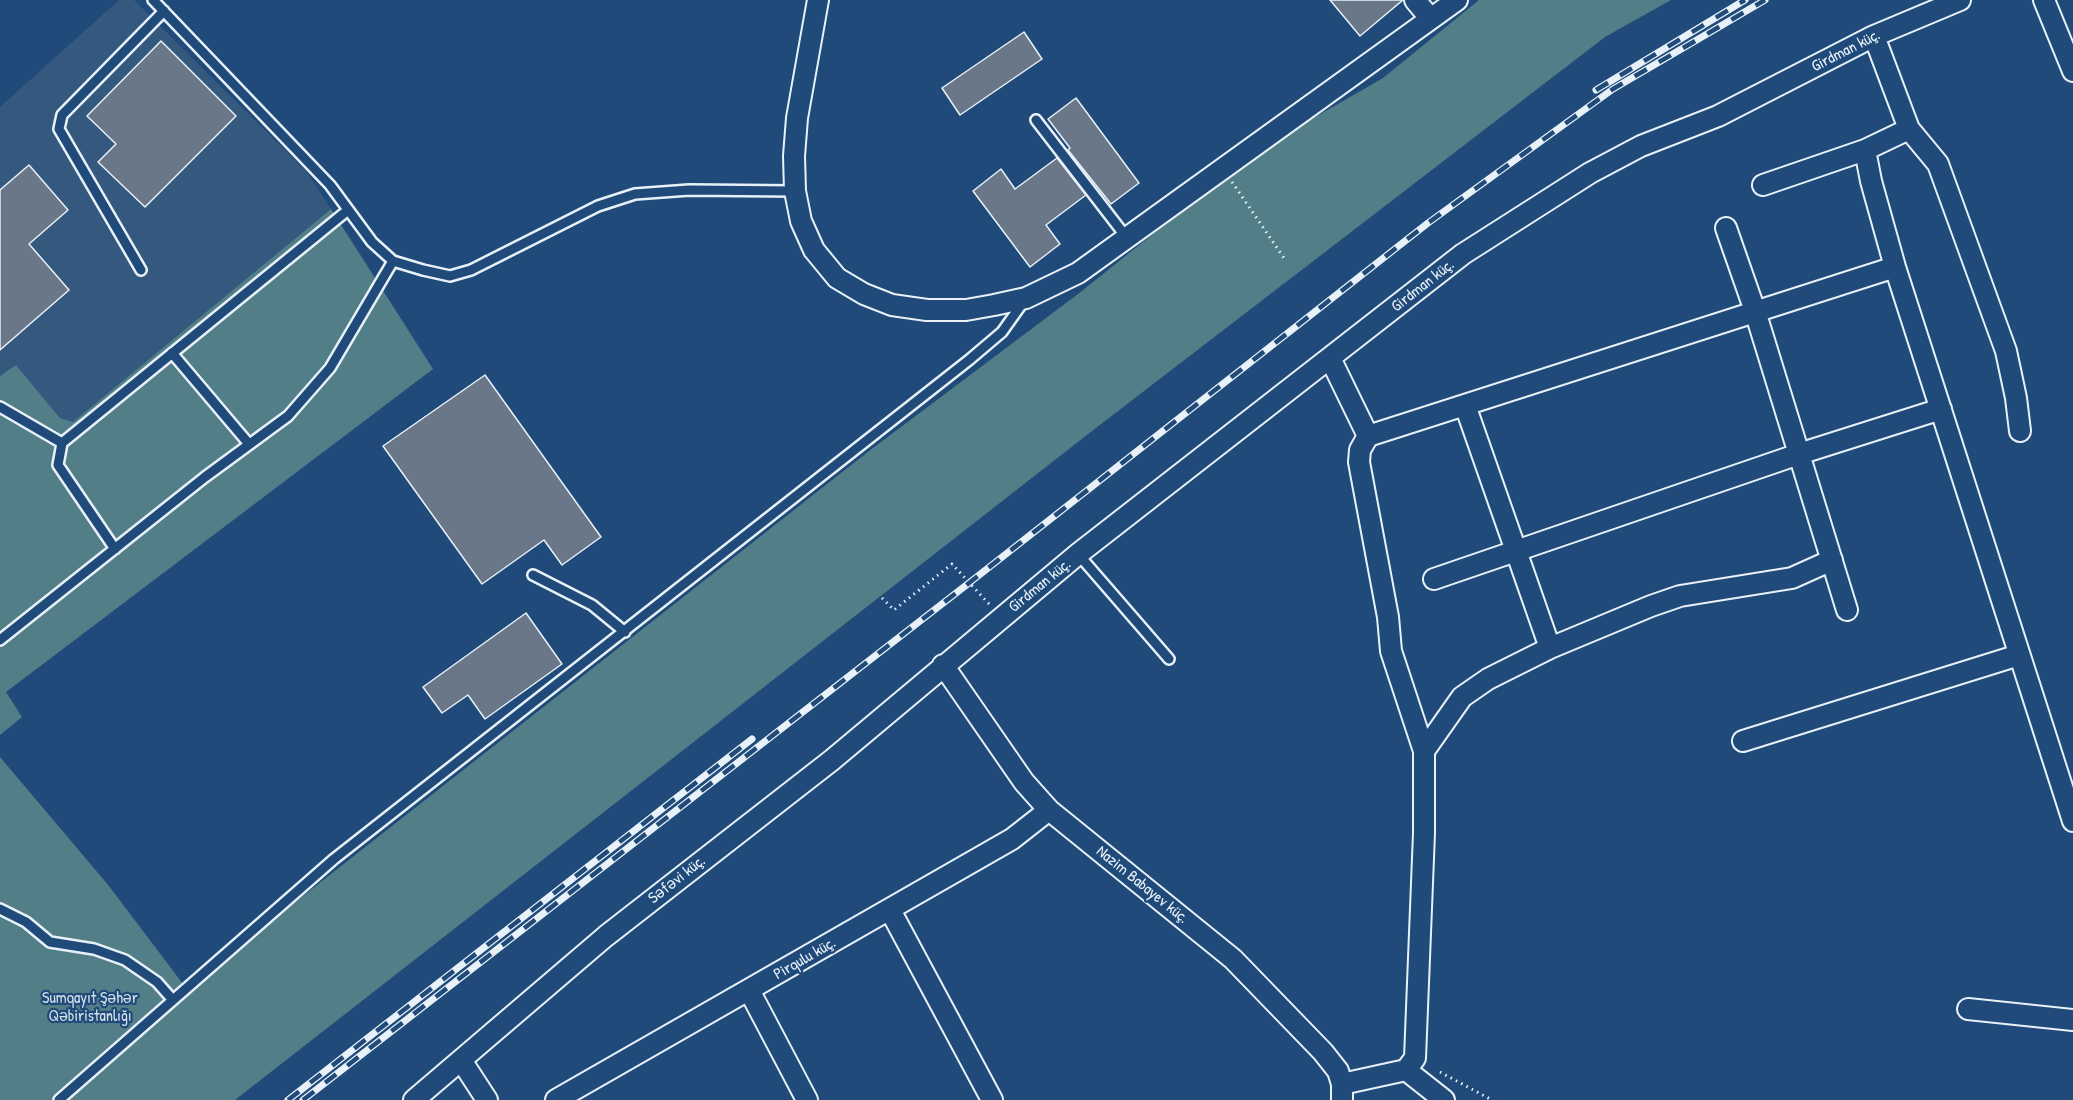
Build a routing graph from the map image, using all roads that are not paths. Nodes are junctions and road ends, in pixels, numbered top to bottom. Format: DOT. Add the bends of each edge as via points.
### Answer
graph roads {
  1 [pos="153,0"];
  2 [pos="818,0"];
  3 [pos="1415,0"];
  4 [pos="1458,0"];
  5 [pos="1960,0"];
  6 [pos="2044,0"];
  7 [pos="164,11"];
  8 [pos="1430,18"];
  9 [pos="1874,36"];
  10 [pos="2073,71"];
  11 [pos="1036,120"];
  12 [pos="1909,129"];
  13 [pos="1865,150"];
  14 [pos="1763,185"];
  15 [pos="795,191"];
  16 [pos="348,210"];
  17 [pos="1726,228"];
  18 [pos="1127,238"];
  19 [pos="393,261"];
  20 [pos="1895,267"];
  21 [pos="141,270"];
  22 [pos="1026,298"];
  23 [pos="1755,311"];
  24 [pos="172,353"];
  25 [pos="1330,358"];
  26 [pos="1465,405"];
  27 [pos="0,407"];
  28 [pos="1941,409"];
  29 [pos="2020,431"];
  30 [pos="1368,436"];
  31 [pos="62,443"];
  32 [pos="249,444"];
  33 [pos="1799,454"];
  34 [pos="114,549"];
  35 [pos="1516,551"];
  36 [pos="1078,554"];
  37 [pos="1832,560"];
  38 [pos="532,575"];
  39 [pos="1434,579"];
  40 [pos="1847,610"];
  41 [pos="625,632"];
  42 [pos="0,640"];
  43 [pos="1550,648"];
  44 [pos="2019,655"];
  45 [pos="1169,659"];
  46 [pos="943,664"];
  47 [pos="1743,741"];
  48 [pos="1424,751"];
  49 [pos="1049,810"];
  50 [pos="2073,821"];
  51 [pos="0,909"];
  52 [pos="890,910"];
  53 [pos="750,992"];
  54 [pos="172,999"];
  55 [pos="1968,1009"];
  56 [pos="2073,1020"];
  57 [pos="461,1060"];
  58 [pos="1410,1064"];
  59 [pos="1342,1092"];
  60 [pos="59,1100"];
  61 [pos="414,1100"];
  62 [pos="487,1100"];
  63 [pos="556,1100"];
  64 [pos="807,1100"];
  65 [pos="993,1100"];
  66 [pos="1444,1100"];
  1 -- 7 [label="lane"];
  2 -- 15 [label="street" via="797,118"];
  3 -- 8 [label="street"];
  4 -- 8 [label="street"];
  5 -- 9 [label="street, Girdman küç."];
  6 -- 10 [label="street"];
  7 -- 16 [label="lane" via="330,185"];
  7 -- 21 [label="lane" via="62,115 59,129"];
  8 -- 18 [label="street"];
  9 -- 12 [label="street"];
  9 -- 25 [label="street, Girdman küç." via="1760,96 1641,146 1590,173 1463,254"];
  11 -- 18 [label="lane"];
  12 -- 13 [label="street"];
  12 -- 29 [label="street" via="1938,164 2006,351"];
  13 -- 14 [label="street"];
  13 -- 20 [label="street"];
  15 -- 19 [label="lane" via="635,194 598,206 471,270 450,276"];
  15 -- 22 [label="street" via="801,221 814,250 837,278 864,294 892,305 927,310 966,310"];
  16 -- 19 [label="lane" via="372,242"];
  16 -- 24 [label="lane"];
  17 -- 23 [label="street"];
  18 -- 22 [label="street" via="1078,273"];
  19 -- 32 [label="lane" via="330,368 288,416"];
  20 -- 23 [label="street"];
  20 -- 28 [label="street"];
  22 -- 41 [label="lane" via="1002,332 969,360"];
  23 -- 26 [label="street"];
  23 -- 33 [label="street"];
  24 -- 31 [label="lane"];
  24 -- 32 [label="lane"];
  25 -- 30 [label="street"];
  25 -- 36 [label="street, Girdman küç."];
  26 -- 30 [label="street"];
  26 -- 35 [label="street"];
  27 -- 31 [label="lane"];
  28 -- 33 [label="street"];
  28 -- 44 [label="street"];
  30 -- 48 [label="street" via="1359,462 1391,651"];
  31 -- 34 [label="lane" via="58,465"];
  32 -- 34 [label="lane"];
  33 -- 35 [label="street"];
  33 -- 37 [label="street"];
  34 -- 42 [label="lane"];
  35 -- 39 [label="street"];
  35 -- 43 [label="street"];
  36 -- 45 [label="lane"];
  36 -- 46 [label="street, Girdman küç."];
  37 -- 40 [label="street"];
  37 -- 43 [label="street" via="1792,578 1680,596"];
  38 -- 41 [label="lane" via="592,605"];
  41 -- 54 [label="lane" via="334,859"];
  43 -- 48 [label="street" via="1488,678 1462,697"];
  44 -- 47 [label="street"];
  44 -- 50 [label="street"];
  46 -- 49 [label="street, Nazim Babayev küç." via="1024,782"];
  46 -- 57 [label="street, Səfəvi küç." via="832,760 606,936"];
  48 -- 58 [label="street" via="1424,833"];
  49 -- 52 [label="street, Pirqulu küç." via="1012,839"];
  49 -- 59 [label="street, Nazim Babayev küç." via="1233,959 1323,1052 1338,1071"];
  51 -- 54 [label="lane" via="26,922 50,942 94,949 125,960 157,982"];
  52 -- 53 [label="street, Pirqulu küç."];
  52 -- 65 [label="street"];
  53 -- 63 [label="street, Pirqulu küç."];
  53 -- 64 [label="street"];
  54 -- 60 [label="lane"];
  55 -- 56 [label="street"];
  57 -- 61 [label="street, Səfəvi küç."];
  57 -- 62 [label="street"];
  58 -- 59 [label="street"];
  58 -- 66 [label="street"];
}
